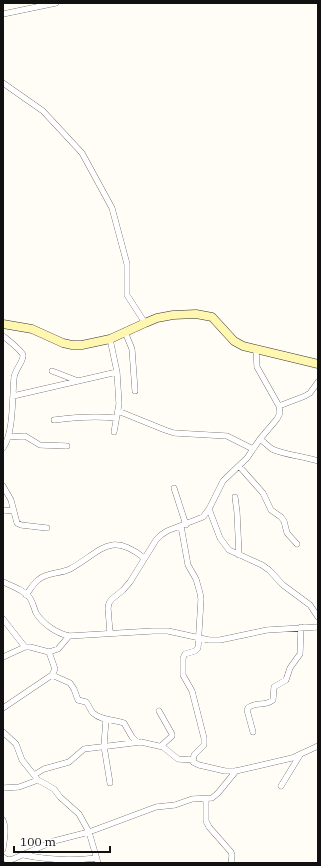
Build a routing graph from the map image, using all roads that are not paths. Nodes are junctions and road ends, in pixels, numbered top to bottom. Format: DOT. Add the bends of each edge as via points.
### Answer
graph roads {
  1 [pos="56,3"];
  2 [pos="3,14"];
  3 [pos="3,83"];
  4 [pos="145,323"];
  5 [pos="3,324"];
  6 [pos="126,332"];
  7 [pos="3,336"];
  8 [pos="110,339"];
  9 [pos="256,350"];
  10 [pos="318,364"];
  11 [pos="52,371"];
  12 [pos="117,372"];
  13 [pos="78,381"];
  14 [pos="318,382"];
  15 [pos="135,391"];
  16 [pos="13,396"];
  17 [pos="279,406"];
  18 [pos="118,411"];
  19 [pos="116,418"];
  20 [pos="54,420"];
  21 [pos="114,432"];
  22 [pos="8,437"];
  23 [pos="260,439"];
  24 [pos="67,446"];
  25 [pos="3,448"];
  26 [pos="253,449"];
  27 [pos="318,460"];
  28 [pos="239,466"];
  29 [pos="3,486"];
  30 [pos="174,488"];
  31 [pos="235,498"];
  32 [pos="209,509"];
  33 [pos="3,510"];
  34 [pos="13,511"];
  35 [pos="184,526"];
  36 [pos="47,528"];
  37 [pos="296,544"];
  38 [pos="239,555"];
  39 [pos="144,558"];
  40 [pos="3,582"];
  41 [pos="26,595"];
  42 [pos="318,617"];
  43 [pos="3,619"];
  44 [pos="302,627"];
  45 [pos="318,627"];
  46 [pos="110,633"];
  47 [pos="69,636"];
  48 [pos="199,638"];
  49 [pos="25,647"];
  50 [pos="49,652"];
  51 [pos="3,657"];
  52 [pos="52,675"];
  53 [pos="3,708"];
  54 [pos="159,711"];
  55 [pos="106,719"];
  56 [pos="3,732"];
  57 [pos="253,732"];
  58 [pos="137,742"];
  59 [pos="104,746"];
  60 [pos="161,746"];
  61 [pos="318,746"];
  62 [pos="300,755"];
  63 [pos="192,760"];
  64 [pos="236,771"];
  65 [pos="34,775"];
  66 [pos="38,780"];
  67 [pos="110,783"];
  68 [pos="281,786"];
  69 [pos="3,788"];
  70 [pos="206,799"];
  71 [pos="3,820"];
  72 [pos="89,832"];
  73 [pos="3,850"];
  74 [pos="24,855"];
  75 [pos="3,857"];
  76 [pos="97,861"];
  77 [pos="231,863"];
  1 -- 2 [label="street"];
  3 -- 4 [label="street" via="43,111 82,153 112,208 127,264 127,295"];
  4 -- 6 [label="street"];
  4 -- 9 [label="street" via="173,315 206,315 218,321 234,341"];
  5 -- 8 [label="street" via="32,330 72,345"];
  6 -- 8 [label="street"];
  6 -- 15 [label="street" via="132,349"];
  7 -- 16 [label="street" via="23,356 14,374"];
  8 -- 12 [label="street"];
  9 -- 10 [label="street"];
  9 -- 17 [label="street" via="257,367"];
  11 -- 13 [label="street"];
  12 -- 13 [label="street"];
  12 -- 18 [label="street"];
  13 -- 16 [label="street"];
  14 -- 17 [label="street" via="310,393"];
  16 -- 22 [label="street"];
  17 -- 23 [label="street" via="280,413 277,419"];
  18 -- 19 [label="street"];
  18 -- 26 [label="street" via="174,433 227,436"];
  19 -- 20 [label="street" via="78,416"];
  19 -- 21 [label="street"];
  22 -- 24 [label="street" via="24,436 40,445"];
  22 -- 25 [label="street"];
  23 -- 26 [label="street"];
  23 -- 27 [label="street" via="278,451"];
  26 -- 28 [label="street"];
  28 -- 32 [label="street" via="223,481"];
  28 -- 37 [label="street" via="272,510 284,521 287,532"];
  29 -- 34 [label="street" via="11,500"];
  30 -- 35 [label="street"];
  31 -- 38 [label="street"];
  32 -- 35 [label="street" via="203,517"];
  32 -- 38 [label="street" via="222,542 229,550"];
  33 -- 34 [label="street"];
  34 -- 36 [label="street" via="17,523 21,525"];
  35 -- 39 [label="street" via="161,535"];
  35 -- 48 [label="street" via="188,565 200,593"];
  38 -- 42 [label="street" via="269,570 283,585 310,605"];
  39 -- 41 [label="street" via="130,548 106,546 70,569 41,578"];
  39 -- 46 [label="street" via="126,586 109,603"];
  40 -- 41 [label="street"];
  41 -- 47 [label="street" via="47,625"];
  43 -- 49 [label="street"];
  44 -- 45 [label="street"];
  44 -- 48 [label="street" via="267,630 226,640"];
  44 -- 57 [label="street" via="300,654 290,668 286,680 274,687 273,700 252,705 247,710"];
  46 -- 47 [label="street"];
  46 -- 48 [label="street" via="168,631"];
  47 -- 50 [label="street" via="58,649"];
  48 -- 63 [label="street" via="197,650 183,656 182,671 193,695 204,738 204,745 195,753"];
  49 -- 50 [label="street"];
  49 -- 51 [label="street"];
  50 -- 52 [label="street" via="55,668"];
  52 -- 53 [label="street"];
  52 -- 55 [label="street" via="70,683 78,700 86,702 93,713"];
  54 -- 60 [label="street" via="172,734"];
  55 -- 58 [label="street" via="124,723"];
  55 -- 59 [label="street"];
  56 -- 65 [label="street" via="16,744 22,760"];
  58 -- 59 [label="street"];
  58 -- 60 [label="street"];
  59 -- 65 [label="street" via="84,749 69,762 44,769"];
  59 -- 67 [label="street"];
  60 -- 63 [label="street" via="178,759"];
  61 -- 62 [label="street"];
  62 -- 64 [label="street"];
  62 -- 68 [label="street"];
  63 -- 64 [label="street" via="199,765"];
  64 -- 70 [label="street" via="216,796"];
  65 -- 66 [label="street"];
  66 -- 69 [label="street" via="19,787"];
  66 -- 72 [label="street" via="54,789 76,810"];
  70 -- 72 [label="street" via="192,799 175,805 156,807"];
  70 -- 77 [label="street" via="206,821 231,852"];
  71 -- 73 [label="street"];
  72 -- 74 [label="street" via="54,841"];
  72 -- 76 [label="street"];
  74 -- 75 [label="street" via="7,860"];
  74 -- 76 [label="street" via="44,859"];
}
